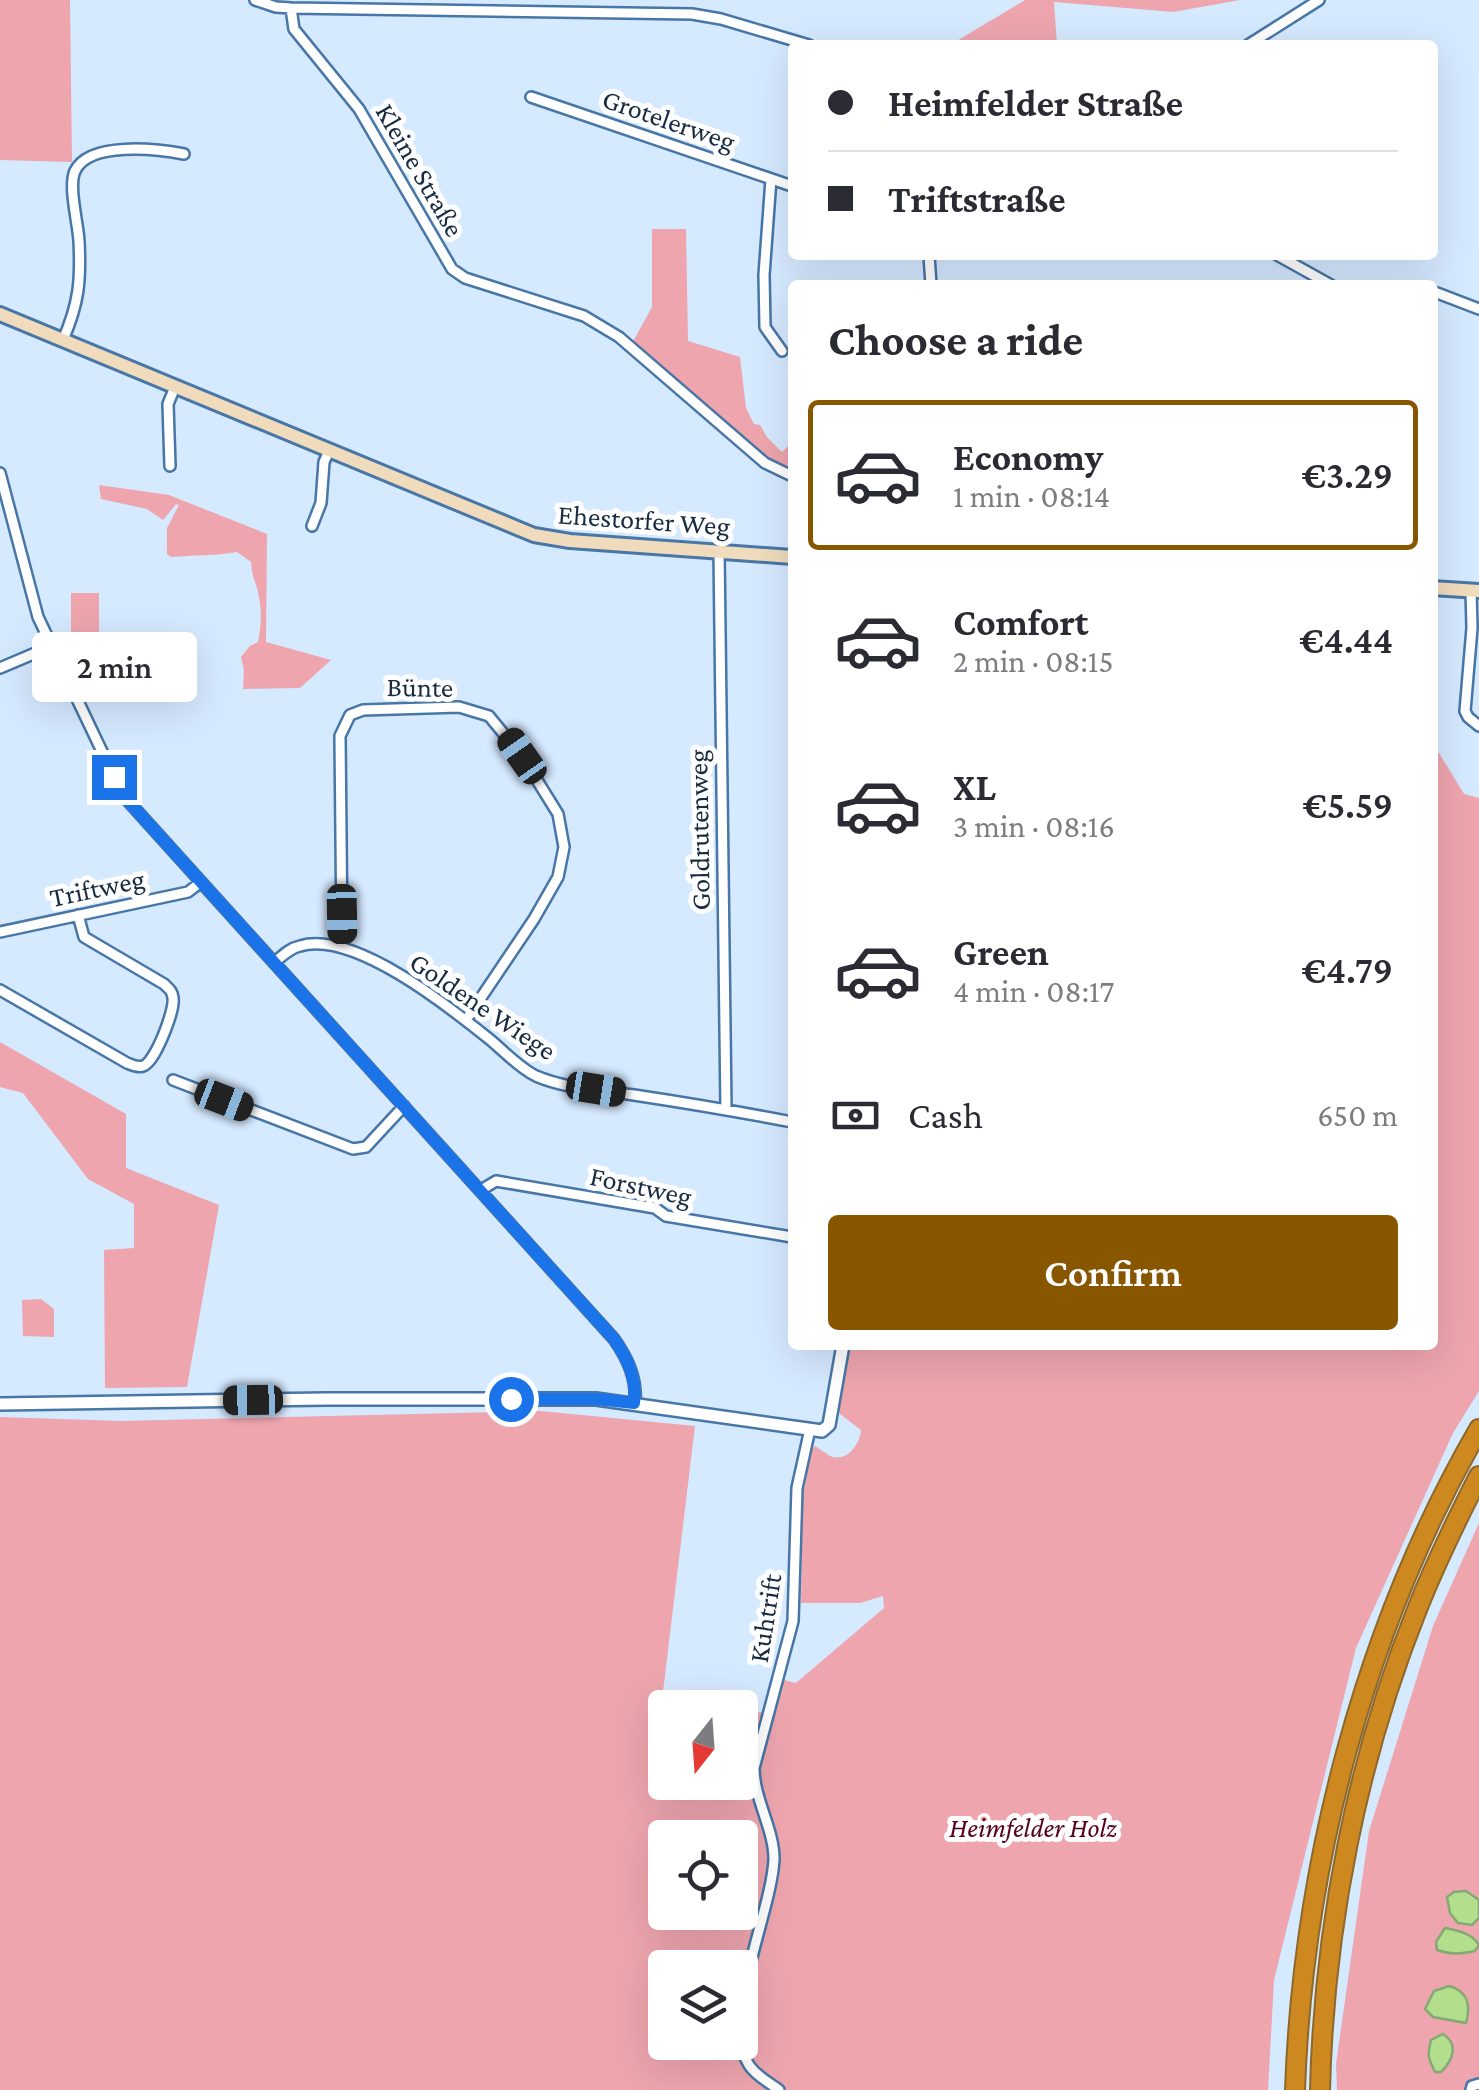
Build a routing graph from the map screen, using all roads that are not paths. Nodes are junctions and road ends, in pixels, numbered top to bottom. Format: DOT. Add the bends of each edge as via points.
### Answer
graph roads {
  1 [pos="255,0"];
  2 [pos="1319,0"];
  3 [pos="291,8"];
  4 [pos="792,40"];
  5 [pos="1256,40"];
  6 [pos="532,97"];
  7 [pos="184,154"];
  8 [pos="771,179"];
  9 [pos="788,185"];
  10 [pos="1285,260"];
  11 [pos="1322,280"];
  12 [pos="1438,293"];
  13 [pos="1479,309"];
  14 [pos="0,314"];
  15 [pos="63,340"];
  16 [pos="782,351"];
  17 [pos="175,387"];
  18 [pos="329,451"];
  19 [pos="170,466"];
  20 [pos="0,473"];
  21 [pos="788,474"];
  22 [pos="312,526"];
  23 [pos="719,552"];
  24 [pos="788,556"];
  25 [pos="1438,588"];
  26 [pos="1475,591"];
  27 [pos="52,646"];
  28 [pos="0,668"];
  29 [pos="1479,726"];
  30 [pos="200,882"];
  31 [pos="78,915"];
  32 [pos="0,932"];
  33 [pos="339,947"];
  34 [pos="275,962"];
  35 [pos="0,990"];
  36 [pos="466,1020"];
  37 [pos="173,1080"];
  38 [pos="404,1106"];
  39 [pos="726,1109"];
  40 [pos="788,1121"];
  41 [pos="481,1190"];
  42 [pos="788,1237"];
  43 [pos="842,1350"];
  44 [pos="634,1403"];
  45 [pos="0,1404"];
  46 [pos="810,1429"];
  47 [pos="1479,1430"];
  48 [pos="1479,1476"];
  49 [pos="1479,2084"];
  50 [pos="780,2090"];
  51 [pos="1295,2090"];
  52 [pos="1320,2090"];
  53 [pos="1471,2090"];
  1 -- 3 [label="street"];
  2 -- 5 [label="street"];
  3 -- 4 [label="street" via="692,14"];
  3 -- 21 [label="street, Kleine Straße" via="294,28 359,109 452,269 598,323 765,463"];
  6 -- 8 [label="street, Grotelerweg"];
  7 -- 15 [label="street" via="98,152 78,166 72,180 78,299"];
  8 -- 9 [label="street, Grotelerweg"];
  8 -- 16 [label="street" via="765,328"];
  10 -- 11 [label="street"];
  12 -- 13 [label="street"];
  14 -- 15 [label="main road, Ehestorfer Weg"];
  15 -- 17 [label="main road, Ehestorfer Weg"];
  17 -- 18 [label="main road, Ehestorfer Weg"];
  17 -- 19 [label="street" via="168,404"];
  18 -- 22 [label="street"];
  18 -- 23 [label="main road, Ehestorfer Weg" via="545,538"];
  20 -- 27 [label="street" via="38,617"];
  23 -- 24 [label="main road, Ehestorfer Weg"];
  23 -- 39 [label="street, Goldrutenweg"];
  25 -- 26 [label="main road"];
  26 -- 29 [label="street" via="1465,711"];
  27 -- 28 [label="street"];
  27 -- 30 [label="street" via="128,801"];
  30 -- 31 [label="street, Triftweg" via="188,892"];
  30 -- 34 [label="street"];
  31 -- 32 [label="street, Triftweg"];
  31 -- 35 [label="street" via="84,937 172,994 150,1062 126,1063"];
  33 -- 34 [label="street, Goldene Wiege" via="301,945"];
  33 -- 36 [label="street, Goldene Wiege" via="409,979"];
  33 -- 36 [label="street, Bünte" via="340,736 350,715 376,708 459,707 490,716 558,814 564,847 558,877"];
  34 -- 38 [label="street"];
  36 -- 39 [label="street, Goldene Wiege" via="533,1075"];
  37 -- 38 [label="street" via="352,1150 366,1146"];
  38 -- 41 [label="street"];
  39 -- 40 [label="street, Goldene Wiege"];
  41 -- 42 [label="street, Forstweg" via="496,1181"];
  41 -- 44 [label="street" via="614,1339 635,1382"];
  43 -- 46 [label="street" via="828,1425"];
  44 -- 45 [label="street" via="446,1398"];
  44 -- 46 [label="street"];
  46 -- 50 [label="street, Kuhtrift" via="796,1505 793,1621 754,1768 774,1857 741,2020 749,2066"];
  47 -- 51 [label="highway" via="1400,1596 1345,1760 1314,1903"];
  48 -- 52 [label="highway" via="1392,1678 1352,1823 1327,1982"];
  49 -- 53 [label="street"];
}
